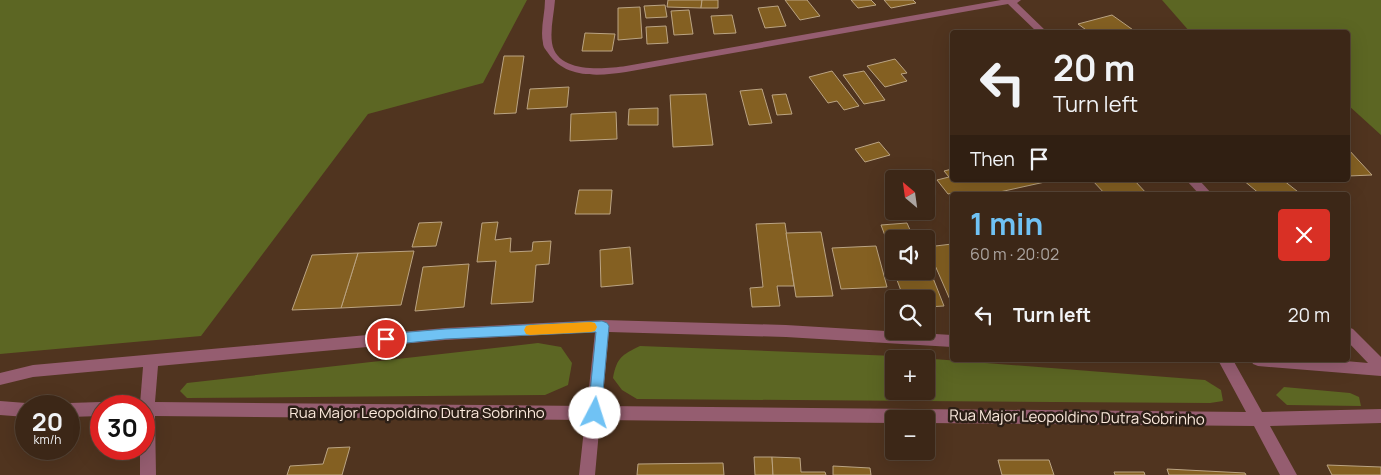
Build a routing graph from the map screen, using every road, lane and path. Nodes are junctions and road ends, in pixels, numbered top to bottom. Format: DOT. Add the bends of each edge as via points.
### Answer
graph roads {
  1 [pos="550,0"];
  2 [pos="1012,0"];
  3 [pos="1040,30"];
  4 [pos="1194,182"];
  5 [pos="1204,192"];
  6 [pos="602,326"];
  7 [pos="1350,335"];
  8 [pos="950,341"];
  9 [pos="151,361"];
  10 [pos="1226,362"];
  11 [pos="1289,362"];
  12 [pos="1381,368"];
  13 [pos="0,379"];
  14 [pos="147,395"];
  15 [pos="0,408"];
  16 [pos="15,409"];
  17 [pos="155,409"];
  18 [pos="595,413"];
  19 [pos="1381,416"];
  20 [pos="1259,419"];
  21 [pos="148,460"];
  22 [pos="148,475"];
  23 [pos="587,475"];
  24 [pos="1289,475"];
  1 -- 2 [label="street" via="547,45 567,68 597,72"];
  2 -- 3 [label="street"];
  4 -- 5 [label="street"];
  6 -- 8 [label="street" via="786,331"];
  6 -- 9 [label="street" via="445,334"];
  6 -- 18 [label="street"];
  7 -- 12 [label="street"];
  9 -- 13 [label="street" via="33,371"];
  9 -- 14 [label="street"];
  10 -- 20 [label="street"];
  11 -- 12 [label="street"];
  15 -- 16 [label="street"];
  17 -- 18 [label="street, Rua Major Leopoldino Dutra Sobrinho"];
  18 -- 20 [label="street, Rua Major Leopoldino Dutra Sobrinho"];
  18 -- 23 [label="street"];
  19 -- 20 [label="street, Rua Major Leopoldino Dutra Sobrinho"];
  20 -- 24 [label="street"];
  21 -- 22 [label="street"];
}
